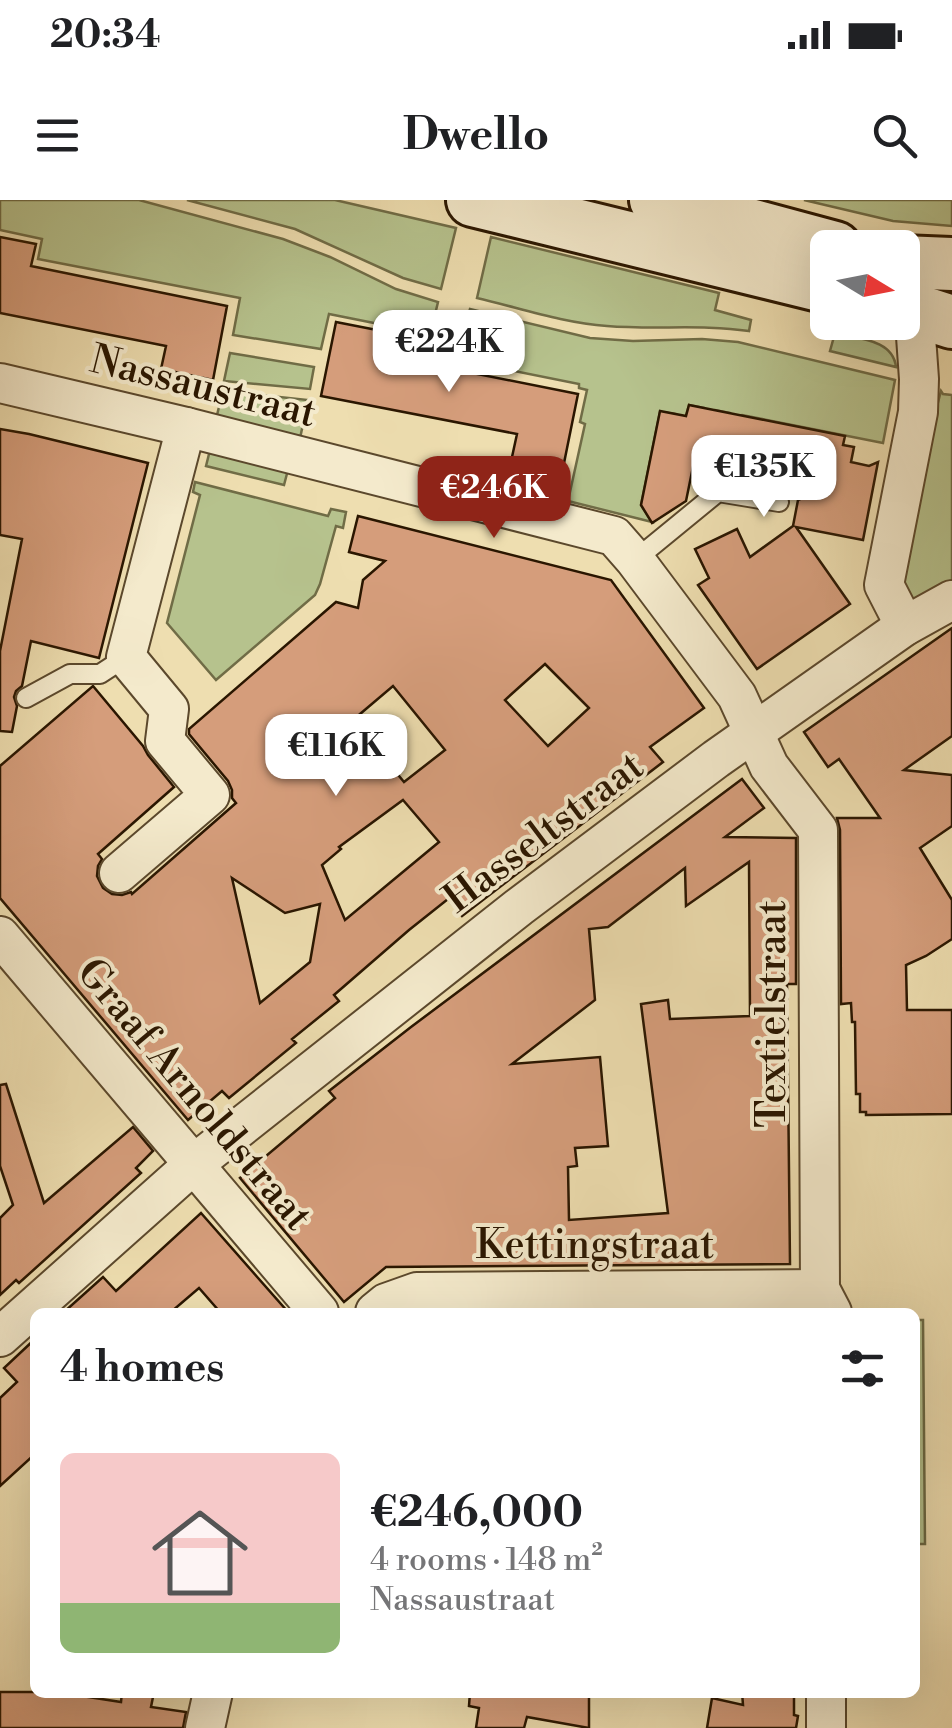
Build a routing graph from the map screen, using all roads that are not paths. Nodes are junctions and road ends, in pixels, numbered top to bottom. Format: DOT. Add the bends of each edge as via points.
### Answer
graph roads {
  1 [pos="472,200"];
  2 [pos="656,200"];
  3 [pos="742,214"];
  4 [pos="810,239"];
  5 [pos="952,264"];
  6 [pos="810,283"];
  7 [pos="920,298"];
  8 [pos="919,340"];
  9 [pos="0,383"];
  10 [pos="186,427"];
  11 [pos="779,502"];
  12 [pos="635,560"];
  13 [pos="952,600"];
  14 [pos="905,626"];
  15 [pos="126,657"];
  16 [pos="26,698"];
  17 [pos="754,733"];
  18 [pos="119,873"];
  19 [pos="0,936"];
  20 [pos="194,1164"];
  21 [pos="826,1301"];
  22 [pos="458,1302"];
  23 [pos="33,1308"];
  24 [pos="316,1308"];
  25 [pos="379,1308"];
  26 [pos="30,1310"];
  27 [pos="0,1337"];
  28 [pos="212,1698"];
  29 [pos="826,1698"];
  30 [pos="205,1728"];
  31 [pos="826,1728"];
  1 -- 6 [label="main road"];
  2 -- 3 [label="main road"];
  3 -- 4 [label="main road"];
  5 -- 7 [label="main road"];
  8 -- 14 [label="street" via="918,412 884,585"];
  9 -- 10 [label="street, Nassaustraat"];
  10 -- 12 [label="street, Nassaustraat" via="614,536"];
  10 -- 15 [label="street"];
  11 -- 12 [label="lane" via="718,492"];
  12 -- 17 [label="street, Nassaustraat" via="737,696"];
  13 -- 14 [label="street, Hasseltstraat"];
  14 -- 17 [label="street, Hasseltstraat"];
  15 -- 16 [label="lane" via="100,674 70,674"];
  15 -- 18 [label="street" via="170,709 166,741 210,795"];
  17 -- 20 [label="street, Hasseltstraat" via="519,907"];
  17 -- 21 [label="street, Textielstraat" via="818,830"];
  19 -- 20 [label="street, Graaf Arnoldstraat"];
  20 -- 23 [label="street, Hasseltstraat"];
  20 -- 24 [label="street, Graaf Arnoldstraat"];
  21 -- 22 [label="street, Kettingstraat"];
  22 -- 25 [label="street, Kettingstraat" via="418,1292"];
  26 -- 27 [label="street, Hasseltstraat"];
  28 -- 30 [label="street"];
  29 -- 31 [label="street"];
}
